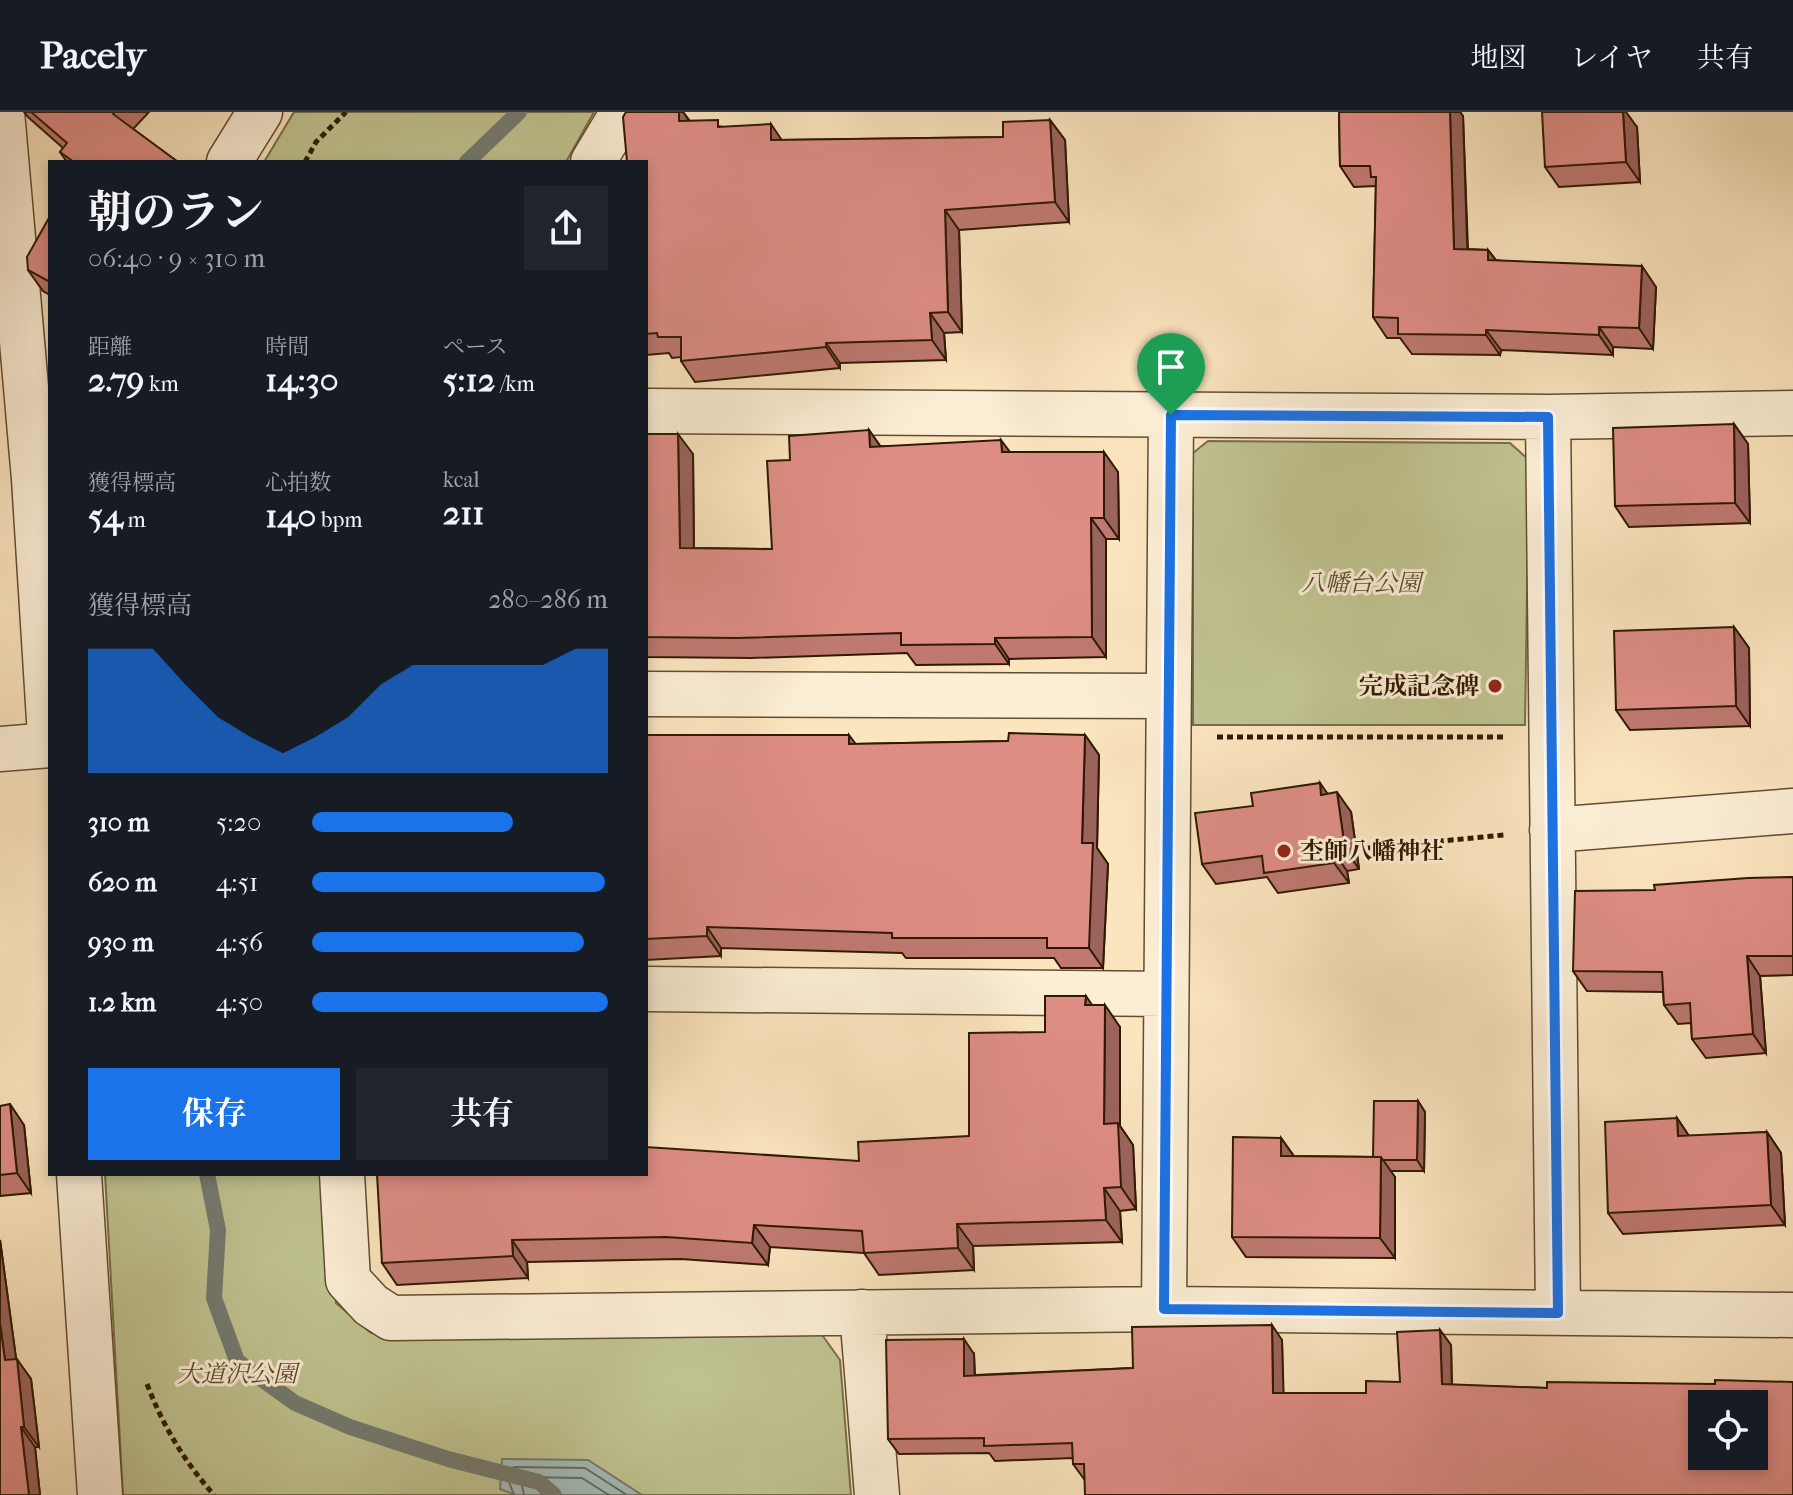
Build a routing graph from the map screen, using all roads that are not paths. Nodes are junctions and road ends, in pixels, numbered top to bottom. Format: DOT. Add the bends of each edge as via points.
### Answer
graph roads {
  1 [pos="2,112"];
  2 [pos="260,112"];
  3 [pos="623,112"];
  4 [pos="230,160"];
  5 [pos="594,160"];
  6 [pos="648,411"];
  7 [pos="1793,413"];
  8 [pos="1171,415"];
  9 [pos="1548,417"];
  10 [pos="42,466"];
  11 [pos="48,668"];
  12 [pos="648,694"];
  13 [pos="1168,716"];
  14 [pos="48,745"];
  15 [pos="0,749"];
  16 [pos="1793,811"];
  17 [pos="1552,830"];
  18 [pos="648,989"];
  19 [pos="1166,994"];
  20 [pos="79,1176"];
  21 [pos="342,1176"];
  22 [pos="1164,1309"];
  23 [pos="862,1312"];
  24 [pos="1558,1313"];
  25 [pos="1793,1315"];
  26 [pos="100,1495"];
  27 [pos="877,1495"];
  1 -- 10 [label="street"];
  2 -- 4 [label="street"];
  3 -- 5 [label="street"];
  6 -- 8 [label="street"];
  7 -- 9 [label="street"];
  8 -- 9 [label="street"];
  8 -- 13 [label="street"];
  9 -- 17 [label="street"];
  10 -- 11 [label="street"];
  12 -- 13 [label="street"];
  13 -- 19 [label="street"];
  14 -- 15 [label="street"];
  16 -- 17 [label="street"];
  17 -- 24 [label="street"];
  18 -- 19 [label="street"];
  19 -- 22 [label="street"];
  20 -- 26 [label="street"];
  21 -- 23 [label="street" via="348,1280 391,1318"];
  22 -- 23 [label="street"];
  22 -- 24 [label="street"];
  23 -- 27 [label="street"];
  24 -- 25 [label="street"];
}
